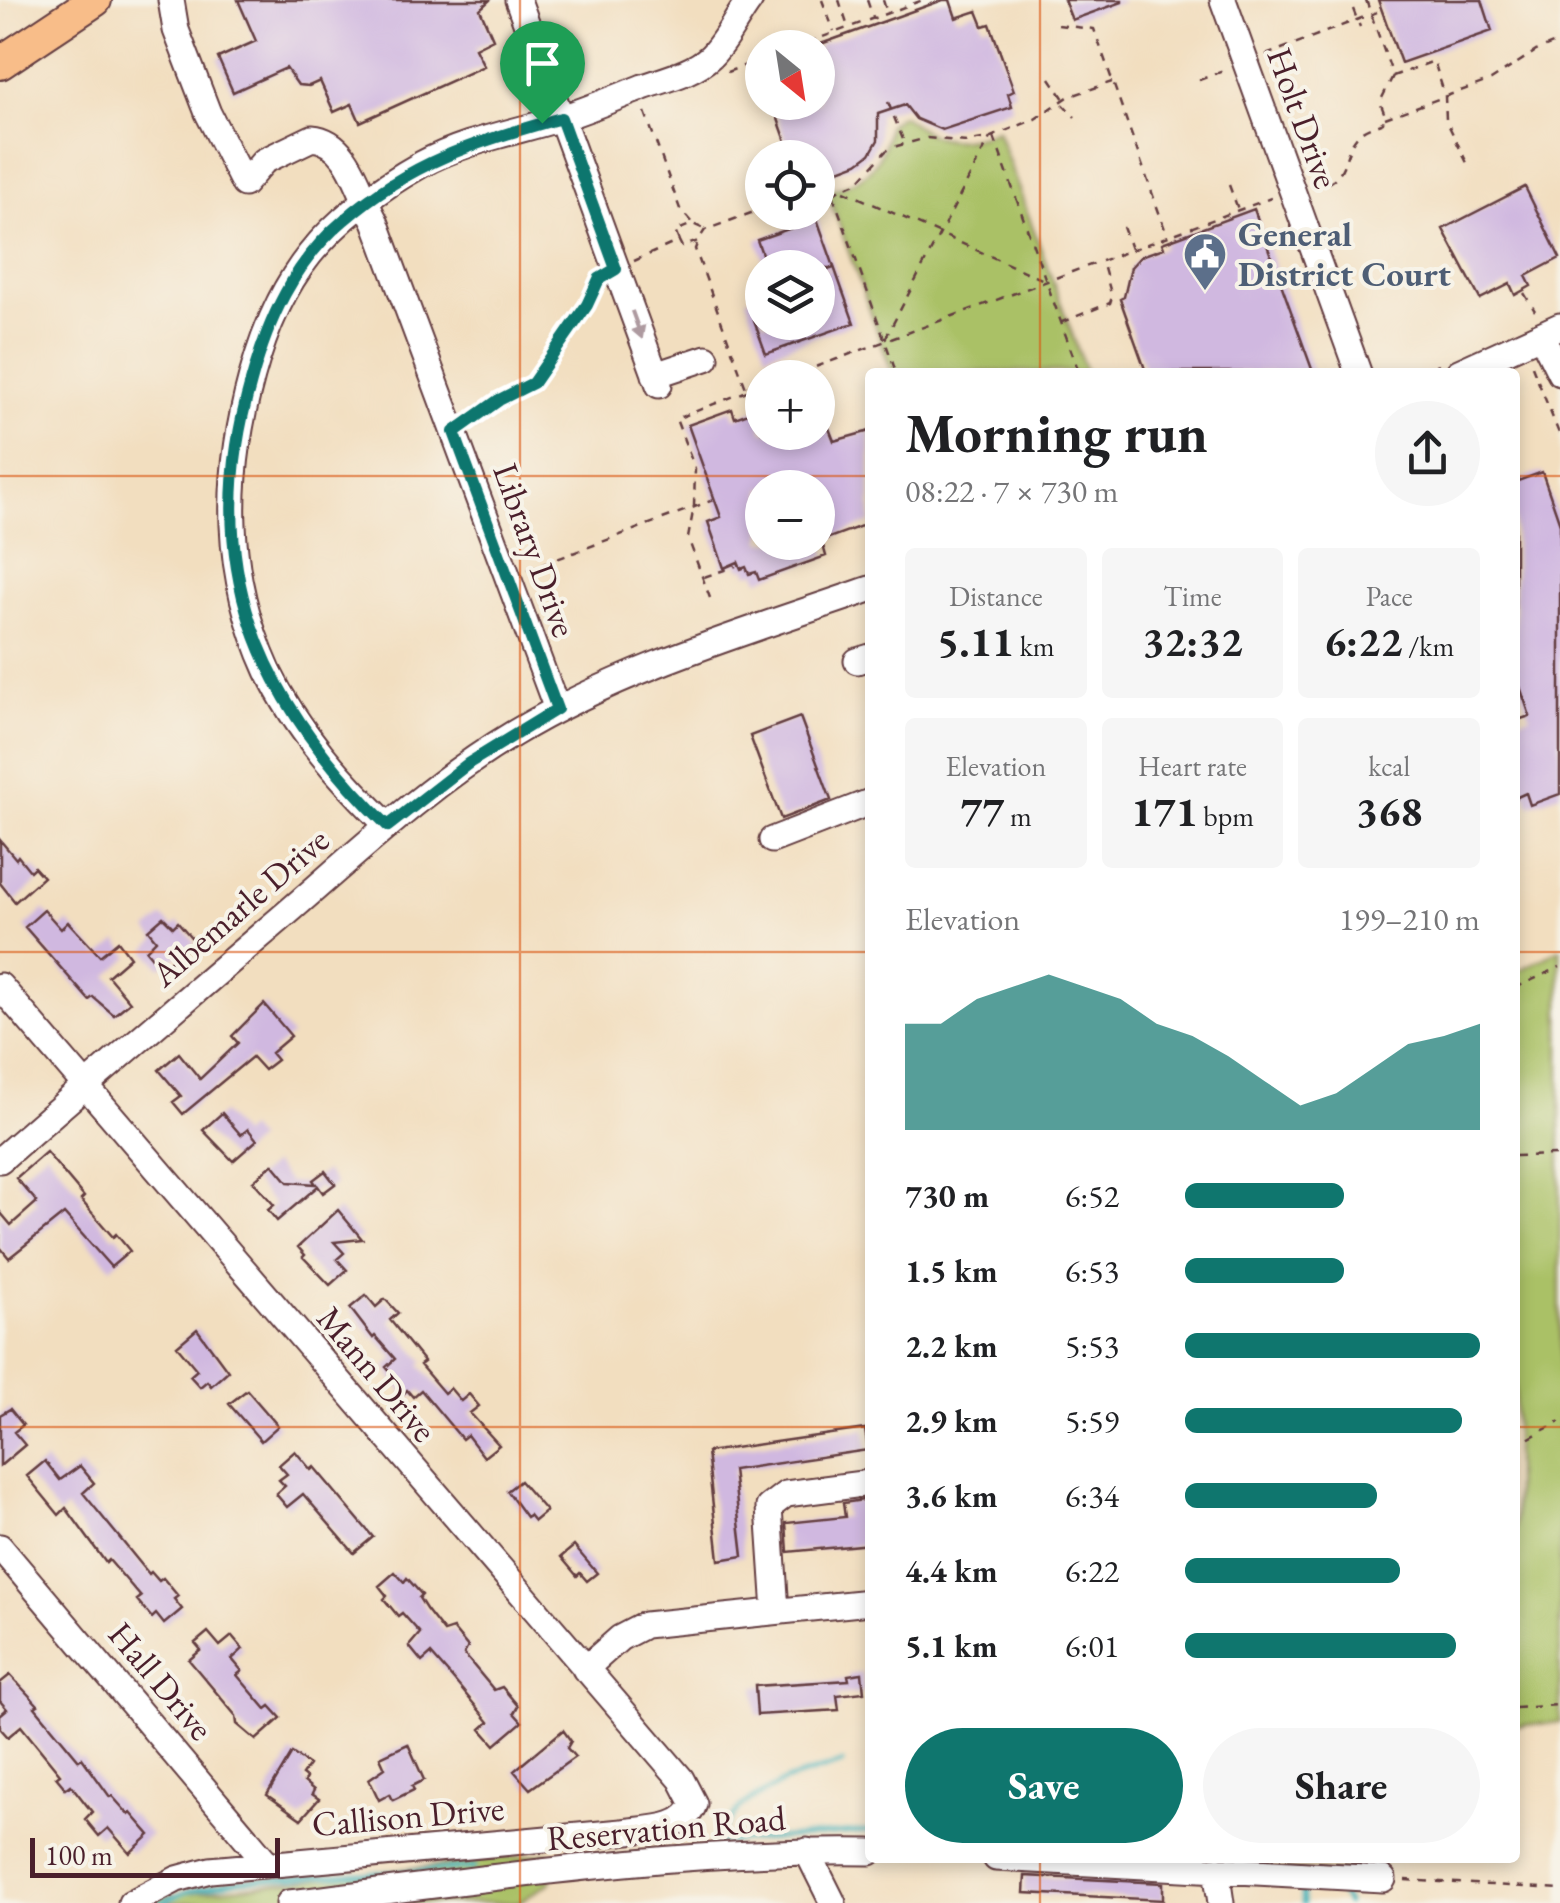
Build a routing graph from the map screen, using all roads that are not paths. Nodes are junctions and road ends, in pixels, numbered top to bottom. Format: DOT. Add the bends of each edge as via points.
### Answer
graph roads {
  1 [pos="95,0"];
  2 [pos="171,0"];
  3 [pos="518,0"];
  4 [pos="750,0"];
  5 [pos="1223,0"];
  6 [pos="0,62"];
  7 [pos="561,118"];
  8 [pos="364,202"];
  9 [pos="1542,332"];
  10 [pos="706,358"];
  11 [pos="1357,368"];
  12 [pos="1467,368"];
  13 [pos="1560,374"];
  14 [pos="865,591"];
  15 [pos="557,709"];
  16 [pos="865,804"];
  17 [pos="388,826"];
  18 [pos="772,840"];
  19 [pos="0,986"];
  20 [pos="86,1086"];
  21 [pos="0,1160"];
  22 [pos="865,1484"];
  23 [pos="0,1547"];
  24 [pos="865,1602"];
  25 [pos="776,1610"];
  26 [pos="586,1669"];
  27 [pos="693,1810"];
  28 [pos="807,1851"];
  29 [pos="865,1852"];
  30 [pos="267,1863"];
  31 [pos="1096,1863"];
  32 [pos="1216,1869"];
  33 [pos="1383,1878"];
  34 [pos="131,1903"];
  35 [pos="289,1903"];
  36 [pos="833,1903"];
  37 [pos="1221,1903"];
  1 -- 6 [label="main road"];
  2 -- 8 [label="street, Library Drive" via="176,30 244,184 275,154 317,137 341,155"];
  3 -- 7 [label="street"];
  4 -- 7 [label="street" via="704,62"];
  5 -- 11 [label="street, Holt Drive"];
  7 -- 8 [label="street" via="440,156"];
  7 -- 10 [label="street, one-way" via="657,380"];
  8 -- 15 [label="street, Library Drive"];
  8 -- 17 [label="street" via="310,254 271,318 240,418 232,514 242,594 270,675 327,761"];
  9 -- 12 [label="street"];
  9 -- 13 [label="street"];
  14 -- 15 [label="street, Albemarle Drive"];
  15 -- 17 [label="street, Albemarle Drive" via="469,763"];
  16 -- 18 [label="street"];
  17 -- 20 [label="street, Albemarle Drive"];
  19 -- 20 [label="street, Mann Drive"];
  20 -- 21 [label="street, Albemarle Drive"];
  20 -- 26 [label="street, Mann Drive"];
  22 -- 25 [label="street" via="786,1494 769,1507"];
  23 -- 30 [label="street, Hall Drive"];
  24 -- 25 [label="street"];
  25 -- 26 [label="street" via="645,1625"];
  26 -- 27 [label="street, Mann Drive" via="681,1779"];
  27 -- 30 [label="street, Callison Drive" via="677,1822 622,1832"];
  28 -- 29 [label="street, Reservation Road"];
  28 -- 35 [label="street, Reservation Road" via="632,1862"];
  28 -- 36 [label="street"];
  30 -- 34 [label="street, Callison Drive" via="192,1874"];
  31 -- 32 [label="street"];
  32 -- 33 [label="street"];
  32 -- 37 [label="street"];
}
